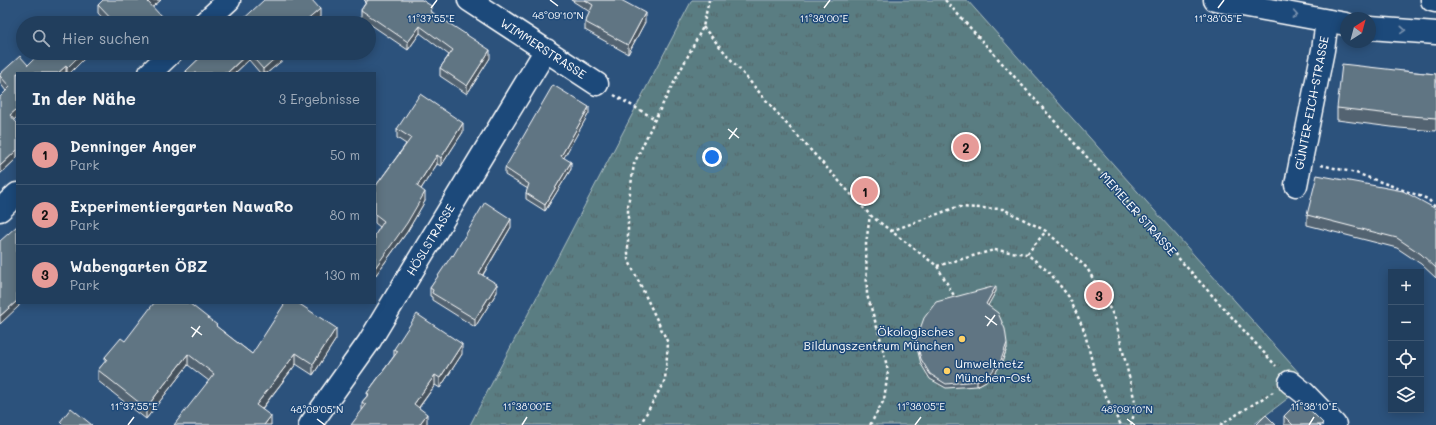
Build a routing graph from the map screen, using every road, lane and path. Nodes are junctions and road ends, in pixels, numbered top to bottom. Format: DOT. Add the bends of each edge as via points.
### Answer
graph roads {
  1 [pos="230,0"];
  2 [pos="469,0"];
  3 [pos="708,0"];
  4 [pos="945,0"];
  5 [pos="1215,0"];
  6 [pos="1432,0"];
  7 [pos="1436,0"];
  8 [pos="212,16"];
  9 [pos="1336,23"];
  10 [pos="703,27"];
  11 [pos="1376,28"];
  12 [pos="1436,33"];
  13 [pos="546,50"];
  14 [pos="164,60"];
  15 [pos="151,72"];
  16 [pos="597,84"];
  17 [pos="655,120"];
  18 [pos="1301,160"];
  19 [pos="1296,185"];
  20 [pos="16,195"];
  21 [pos="1436,208"];
  22 [pos="0,210"];
  23 [pos="870,215"];
  24 [pos="891,231"];
  25 [pos="1046,231"];
  26 [pos="1027,254"];
  27 [pos="937,266"];
  28 [pos="957,301"];
  29 [pos="1290,382"];
  30 [pos="310,425"];
  31 [pos="640,425"];
  32 [pos="870,425"];
  33 [pos="1034,425"];
  34 [pos="1040,425"];
  35 [pos="1121,425"];
  36 [pos="1131,425"];
  37 [pos="1220,425"];
  38 [pos="1335,425"];
  1 -- 8 [label="street"];
  2 -- 13 [label="street, WIMMERSTRASSE"];
  3 -- 10 [label="path"];
  4 -- 29 [label="path, MEMELER STRASSE"];
  5 -- 9 [label="street, one-way"];
  6 -- 7 [label="street"];
  9 -- 18 [label="street, GÜNTER-EICH-STRASSE" via="1323,50"];
  10 -- 17 [label="path"];
  10 -- 23 [label="path"];
  11 -- 12 [label="street, one-way"];
  13 -- 16 [label="street, WIMMERSTRASSE"];
  13 -- 30 [label="street, HÖSLSTRASSE" via="369,342"];
  14 -- 15 [label="street"];
  16 -- 17 [label="path"];
  17 -- 31 [label="path" via="634,164 628,206 628,259 668,344 664,380"];
  18 -- 19 [label="street, GÜNTER-EICH-STRASSE"];
  18 -- 21 [label="path" via="1356,173 1428,199"];
  20 -- 22 [label="street"];
  23 -- 24 [label="path"];
  23 -- 32 [label="path" via="866,244 867,295 888,371 884,400"];
  24 -- 25 [label="path" via="957,207 1003,209"];
  24 -- 27 [label="path"];
  25 -- 26 [label="path"];
  25 -- 36 [label="path" via="1087,268 1116,318 1136,406"];
  26 -- 27 [label="path" via="994,250"];
  26 -- 35 [label="path" via="1050,273 1069,297 1084,330 1095,373"];
  27 -- 28 [label="path"];
  29 -- 37 [label="path"];
  29 -- 38 [label="street"];
  33 -- 34 [label="path"];
}
